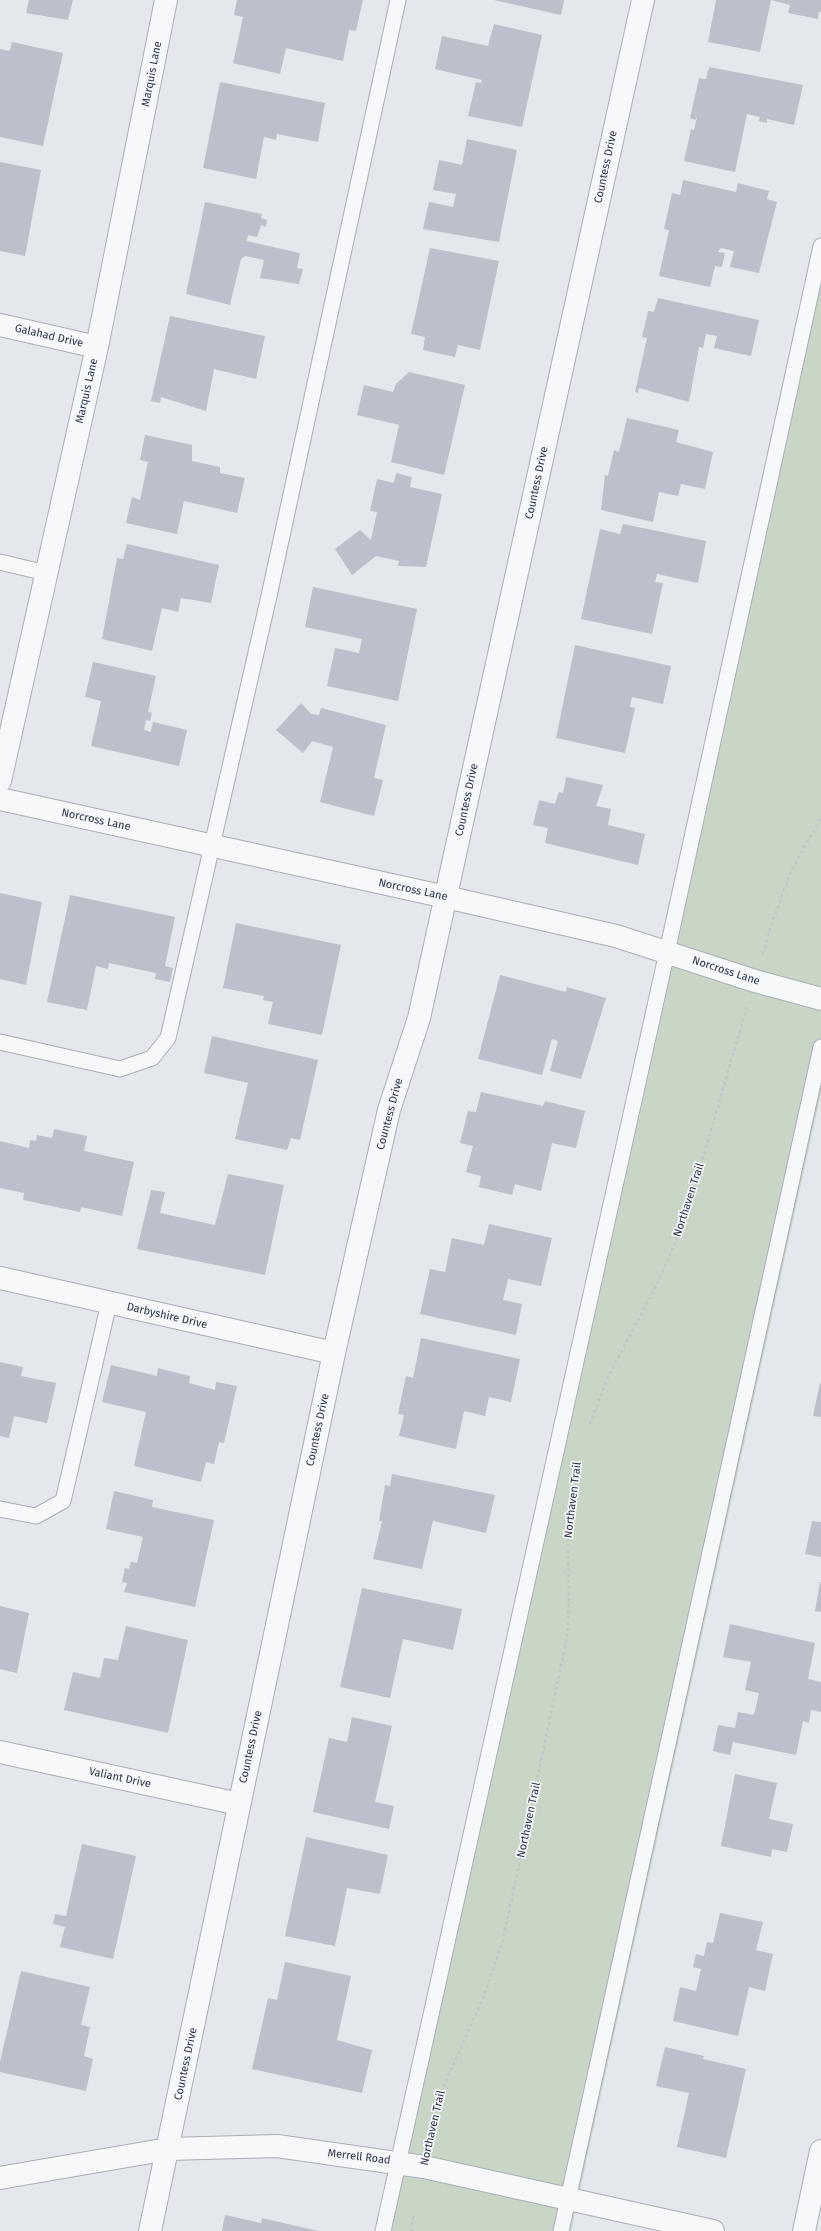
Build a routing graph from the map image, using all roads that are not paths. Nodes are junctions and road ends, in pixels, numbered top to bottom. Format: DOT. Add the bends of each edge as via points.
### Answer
graph roads {
  1 [pos="166,0"];
  2 [pos="398,0"];
  3 [pos="643,0"];
  4 [pos="821,246"];
  5 [pos="0,325"];
  6 [pos="97,347"];
  7 [pos="0,562"];
  8 [pos="46,573"];
  9 [pos="0,781"];
  10 [pos="0,799"];
  11 [pos="211,845"];
  12 [pos="446,897"];
  13 [pos="667,952"];
  14 [pos="821,999"];
  15 [pos="0,1042"];
  16 [pos="821,1047"];
  17 [pos="0,1278"];
  18 [pos="109,1303"];
  19 [pos="334,1353"];
  20 [pos="0,1509"];
  21 [pos="0,1752"];
  22 [pos="239,1804"];
  23 [pos="168,2149"];
  24 [pos="821,2151"];
  25 [pos="398,2162"];
  26 [pos="0,2178"];
  27 [pos="568,2200"];
  28 [pos="150,2231"];
  29 [pos="383,2231"];
  30 [pos="561,2231"];
  31 [pos="713,2231"];
  32 [pos="804,2231"];
  1 -- 6 [label="street, Marquis Lane"];
  2 -- 11 [label="lane" via="269,596"];
  3 -- 12 [label="street, Countess Drive"];
  4 -- 13 [label="lane"];
  5 -- 6 [label="street, Galahad Drive"];
  6 -- 8 [label="street, Marquis Lane"];
  7 -- 8 [label="lane"];
  8 -- 9 [label="street, Marquis Lane"];
  10 -- 11 [label="street, Norcross Lane"];
  11 -- 12 [label="street, Norcross Lane"];
  11 -- 15 [label="lane" via="168,1038 152,1058 120,1069"];
  12 -- 13 [label="street, Norcross Lane" via="616,936"];
  12 -- 19 [label="street, Countess Drive" via="419,1018 389,1110"];
  13 -- 14 [label="street, Norcross Lane" via="754,981"];
  13 -- 25 [label="lane"];
  16 -- 27 [label="lane"];
  17 -- 18 [label="street, Darbyshire Drive"];
  18 -- 19 [label="street, Darbyshire Drive"];
  18 -- 20 [label="lane" via="62,1501 36,1516"];
  19 -- 22 [label="street, Countess Drive"];
  21 -- 22 [label="street, Valiant Drive"];
  22 -- 23 [label="street, Countess Drive"];
  23 -- 25 [label="street, Merrell Road" via="277,2146"];
  23 -- 26 [label="street, Merrell Road"];
  23 -- 28 [label="street, Countess Drive"];
  24 -- 32 [label="street"];
  25 -- 27 [label="street, Merrell Road"];
  25 -- 29 [label="lane"];
  27 -- 30 [label="lane"];
  27 -- 31 [label="street, Merrell Road"];
}
